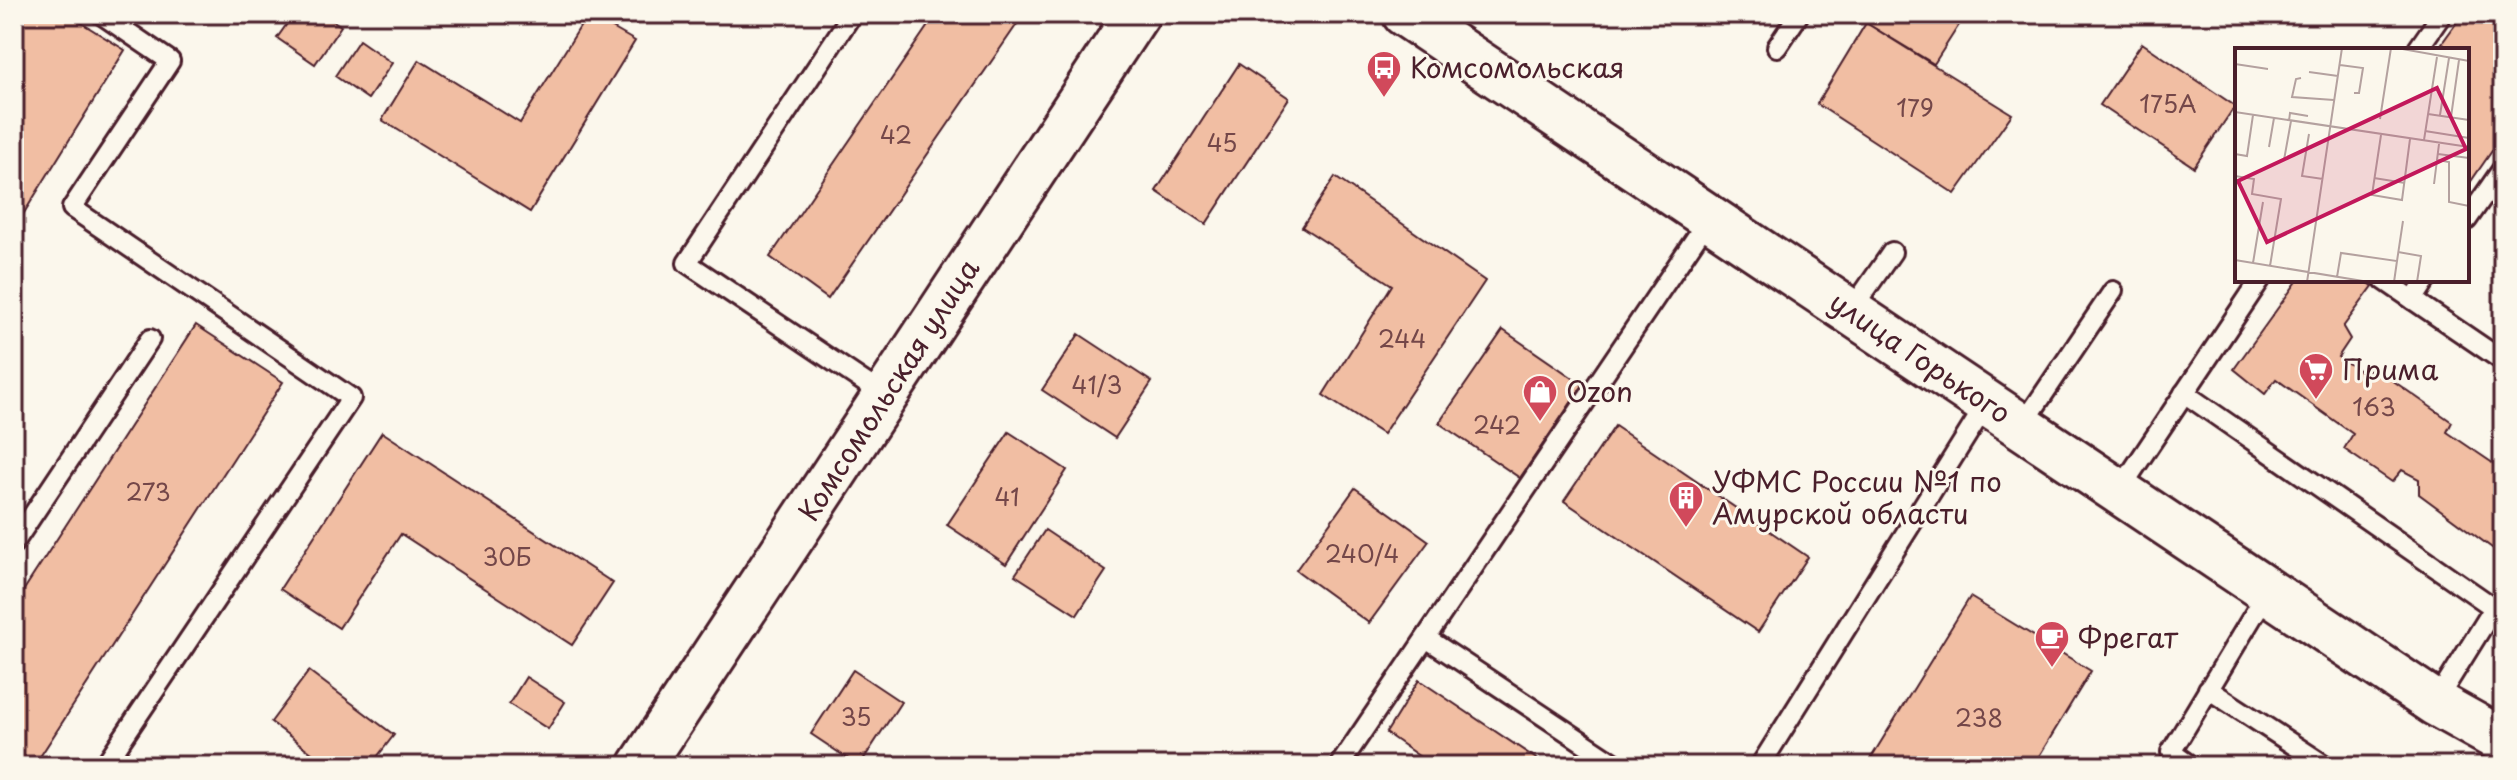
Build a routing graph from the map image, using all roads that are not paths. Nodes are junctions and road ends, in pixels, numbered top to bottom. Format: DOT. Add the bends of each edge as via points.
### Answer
graph roads {
  1 [pos="101,14"];
  2 [pos="852,14"];
  3 [pos="1137,14"];
  4 [pos="1405,14"];
  5 [pos="1799,14"];
  6 [pos="2442,14"];
  7 [pos="1777,47"];
  8 [pos="2418,48"];
  9 [pos="2503,168"];
  10 [pos="1710,217"];
  11 [pos="2469,217"];
  12 [pos="1892,252"];
  13 [pos="2259,282"];
  14 [pos="2387,282"];
  15 [pos="2425,282"];
  16 [pos="2113,291"];
  17 [pos="2413,300"];
  18 [pos="1851,311"];
  19 [pos="150,339"];
  20 [pos="2503,361"];
  21 [pos="2184,393"];
  22 [pos="885,396"];
  23 [pos="2005,415"];
  24 [pos="2119,491"];
  25 [pos="14,543"];
  26 [pos="2268,591"];
  27 [pos="2499,611"];
  28 [pos="1426,638"];
  29 [pos="2208,689"];
  30 [pos="2435,703"];
  31 [pos="2503,741"];
  32 [pos="2166,759"];
  33 [pos="2503,764"];
  34 [pos="104,766"];
  35 [pos="641,766"];
  36 [pos="1339,766"];
  37 [pos="1619,766"];
  38 [pos="1760,766"];
  39 [pos="2191,766"];
  40 [pos="2326,766"];
  1 -- 34 [label="lane" via="170,61 72,208 351,398"];
  2 -- 22 [label="lane" via="687,263"];
  3 -- 22 [label="main road, Комсомольская улица"];
  4 -- 10 [label="main road, улица Горького"];
  5 -- 7 [label="lane"];
  6 -- 8 [label="lane"];
  9 -- 11 [label="lane"];
  10 -- 18 [label="main road, улица Горького"];
  10 -- 28 [label="lane"];
  12 -- 18 [label="lane"];
  13 -- 21 [label="lane"];
  14 -- 17 [label="lane"];
  15 -- 17 [label="lane"];
  16 -- 23 [label="lane"];
  17 -- 20 [label="lane"];
  18 -- 23 [label="main road, улица Горького"];
  19 -- 25 [label="lane"];
  21 -- 24 [label="lane"];
  21 -- 27 [label="lane"];
  22 -- 35 [label="main road, Комсомольская улица"];
  23 -- 24 [label="main road, улица Горького"];
  23 -- 38 [label="lane"];
  24 -- 26 [label="main road, улица Горького"];
  26 -- 29 [label="lane"];
  26 -- 30 [label="main road, улица Горького"];
  27 -- 30 [label="lane"];
  28 -- 36 [label="lane"];
  28 -- 37 [label="lane"];
  29 -- 32 [label="lane"];
  29 -- 40 [label="lane"];
  30 -- 31 [label="main road, улица Горького"];
  30 -- 33 [label="main road, улица Горького"];
  32 -- 39 [label="lane"];
}
